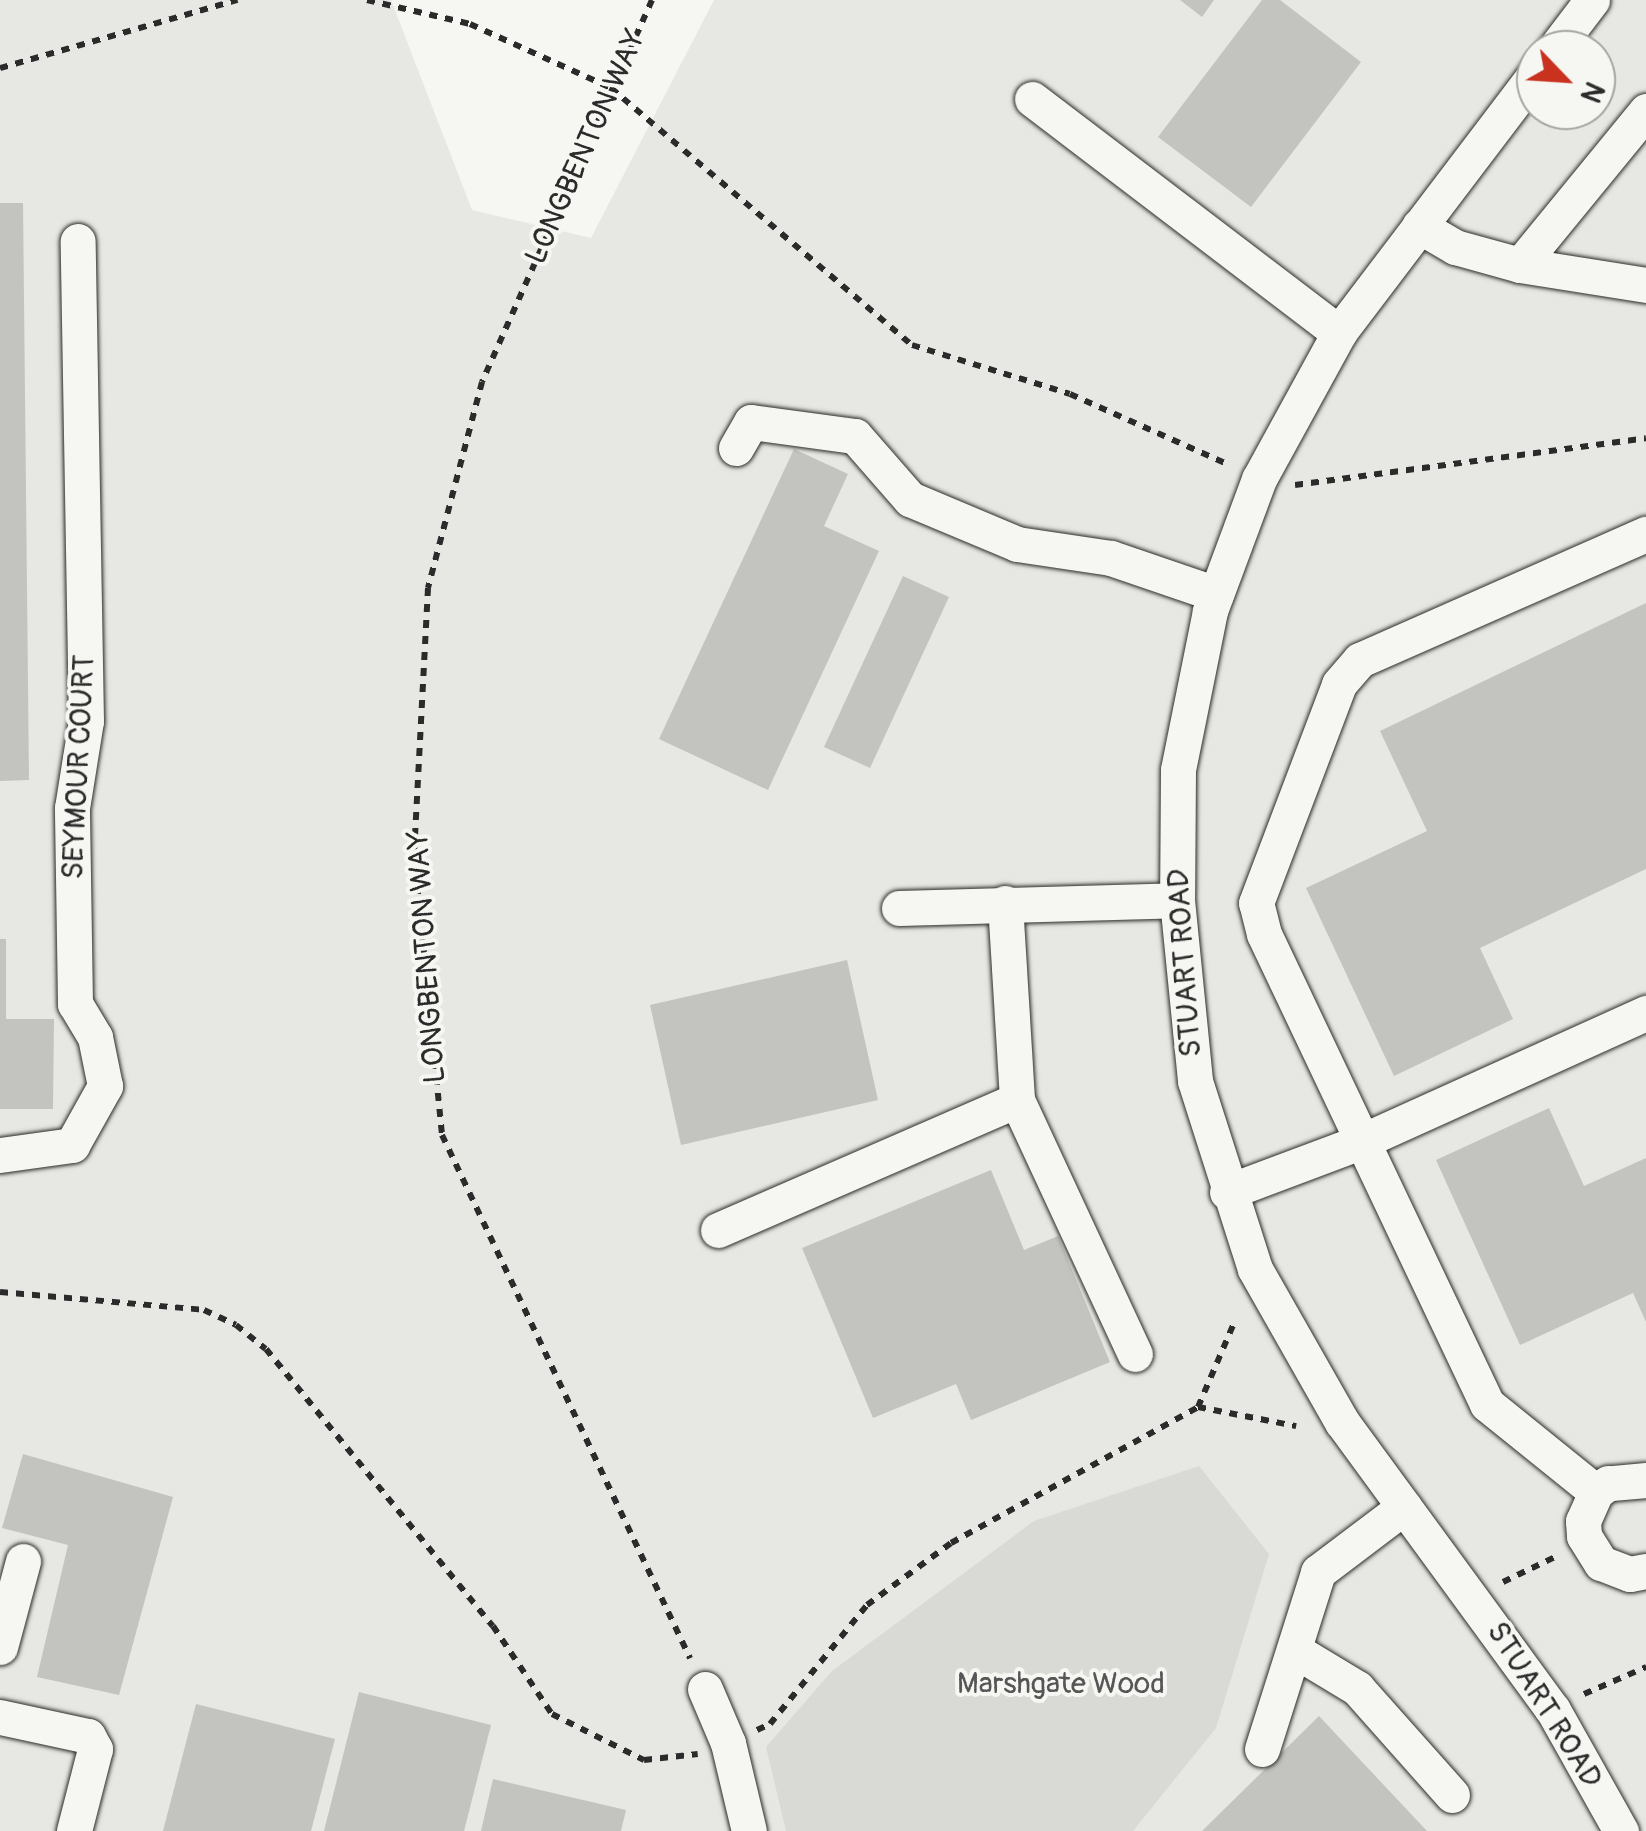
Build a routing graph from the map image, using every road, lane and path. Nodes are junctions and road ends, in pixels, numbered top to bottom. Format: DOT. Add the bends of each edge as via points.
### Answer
graph roads {
  1 [pos="237,0"];
  2 [pos="366,0"];
  3 [pos="652,0"];
  4 [pos="1592,0"];
  5 [pos="1569,30"];
  6 [pos="0,68"];
  7 [pos="611,88"];
  8 [pos="1032,99"];
  9 [pos="1516,100"];
  10 [pos="1646,111"];
  11 [pos="1419,226"];
  12 [pos="78,240"];
  13 [pos="1520,265"];
  14 [pos="1646,285"];
  15 [pos="1339,333"];
  16 [pos="1646,438"];
  17 [pos="736,448"];
  18 [pos="1259,479"];
  19 [pos="1646,534"];
  20 [pos="1216,594"];
  21 [pos="1177,900"];
  22 [pos="1004,903"];
  23 [pos="899,908"];
  24 [pos="1646,1013"];
  25 [pos="1016,1100"];
  26 [pos="1360,1142"];
  27 [pos="0,1156"];
  28 [pos="1227,1192"];
  29 [pos="718,1230"];
  30 [pos="0,1292"];
  31 [pos="1234,1324"];
  32 [pos="1135,1354"];
  33 [pos="1198,1407"];
  34 [pos="1296,1426"];
  35 [pos="1646,1480"];
  36 [pos="1596,1492"];
  37 [pos="1404,1507"];
  38 [pos="1584,1536"];
  39 [pos="24,1561"];
  40 [pos="1646,1571"];
  41 [pos="1499,1584"];
  42 [pos="0,1646"];
  43 [pos="1294,1650"];
  44 [pos="1646,1667"];
  45 [pos="705,1689"];
  46 [pos="1578,1697"];
  47 [pos="0,1717"];
  48 [pos="749,1734"];
  49 [pos="1262,1749"];
  50 [pos="709,1752"];
  51 [pos="1452,1795"];
  52 [pos="74,1831"];
  53 [pos="750,1831"];
  54 [pos="1621,1831"];
  1 -- 6 [label="path"];
  2 -- 7 [label="path" via="470,24"];
  3 -- 7 [label="path, LONGBENTON WAY"];
  4 -- 5 [label="street"];
  7 -- 18 [label="path" via="912,344 1070,394"];
  7 -- 45 [label="path, LONGBENTON WAY" via="482,382 428,588 414,854 442,1136"];
  8 -- 15 [label="street"];
  9 -- 11 [label="street, STUART ROAD"];
  10 -- 13 [label="street"];
  11 -- 13 [label="street" via="1455,247"];
  11 -- 15 [label="street, STUART ROAD"];
  12 -- 27 [label="street, SEYMOUR COURT" via="86,721 72,808 76,1004 95,1037 105,1086 72,1145"];
  13 -- 14 [label="street"];
  15 -- 18 [label="street, STUART ROAD"];
  16 -- 18 [label="path" via="1297,486"];
  17 -- 20 [label="street" via="752,422 855,436 910,499 1017,544 1111,558"];
  18 -- 20 [label="street, STUART ROAD"];
  19 -- 26 [label="street" via="1360,660 1339,684 1256,903 1264,934"];
  20 -- 21 [label="street, STUART ROAD" via="1178,770"];
  21 -- 22 [label="street"];
  21 -- 28 [label="street, STUART ROAD" via="1194,1080"];
  22 -- 23 [label="street"];
  22 -- 25 [label="street"];
  24 -- 26 [label="street"];
  25 -- 29 [label="street"];
  25 -- 32 [label="street"];
  26 -- 28 [label="street"];
  26 -- 36 [label="street" via="1486,1404"];
  28 -- 37 [label="street, STUART ROAD" via="1297,1348"];
  30 -- 50 [label="path" via="204,1310 236,1325 266,1349 493,1626 552,1714 644,1760"];
  31 -- 33 [label="path"];
  33 -- 34 [label="path"];
  33 -- 48 [label="path" via="950,1543 867,1605 770,1724"];
  35 -- 36 [label="street" via="1623,1478"];
  36 -- 38 [label="street"];
  37 -- 43 [label="street" via="1318,1572"];
  37 -- 54 [label="street, STUART ROAD" via="1553,1710"];
  38 -- 40 [label="street" via="1615,1570"];
  38 -- 41 [label="path"];
  39 -- 42 [label="street"];
  43 -- 49 [label="street"];
  43 -- 51 [label="street" via="1357,1688"];
  44 -- 46 [label="path"];
  45 -- 53 [label="street" via="728,1744"];
  47 -- 52 [label="street" via="88,1736 95,1749"];
}
